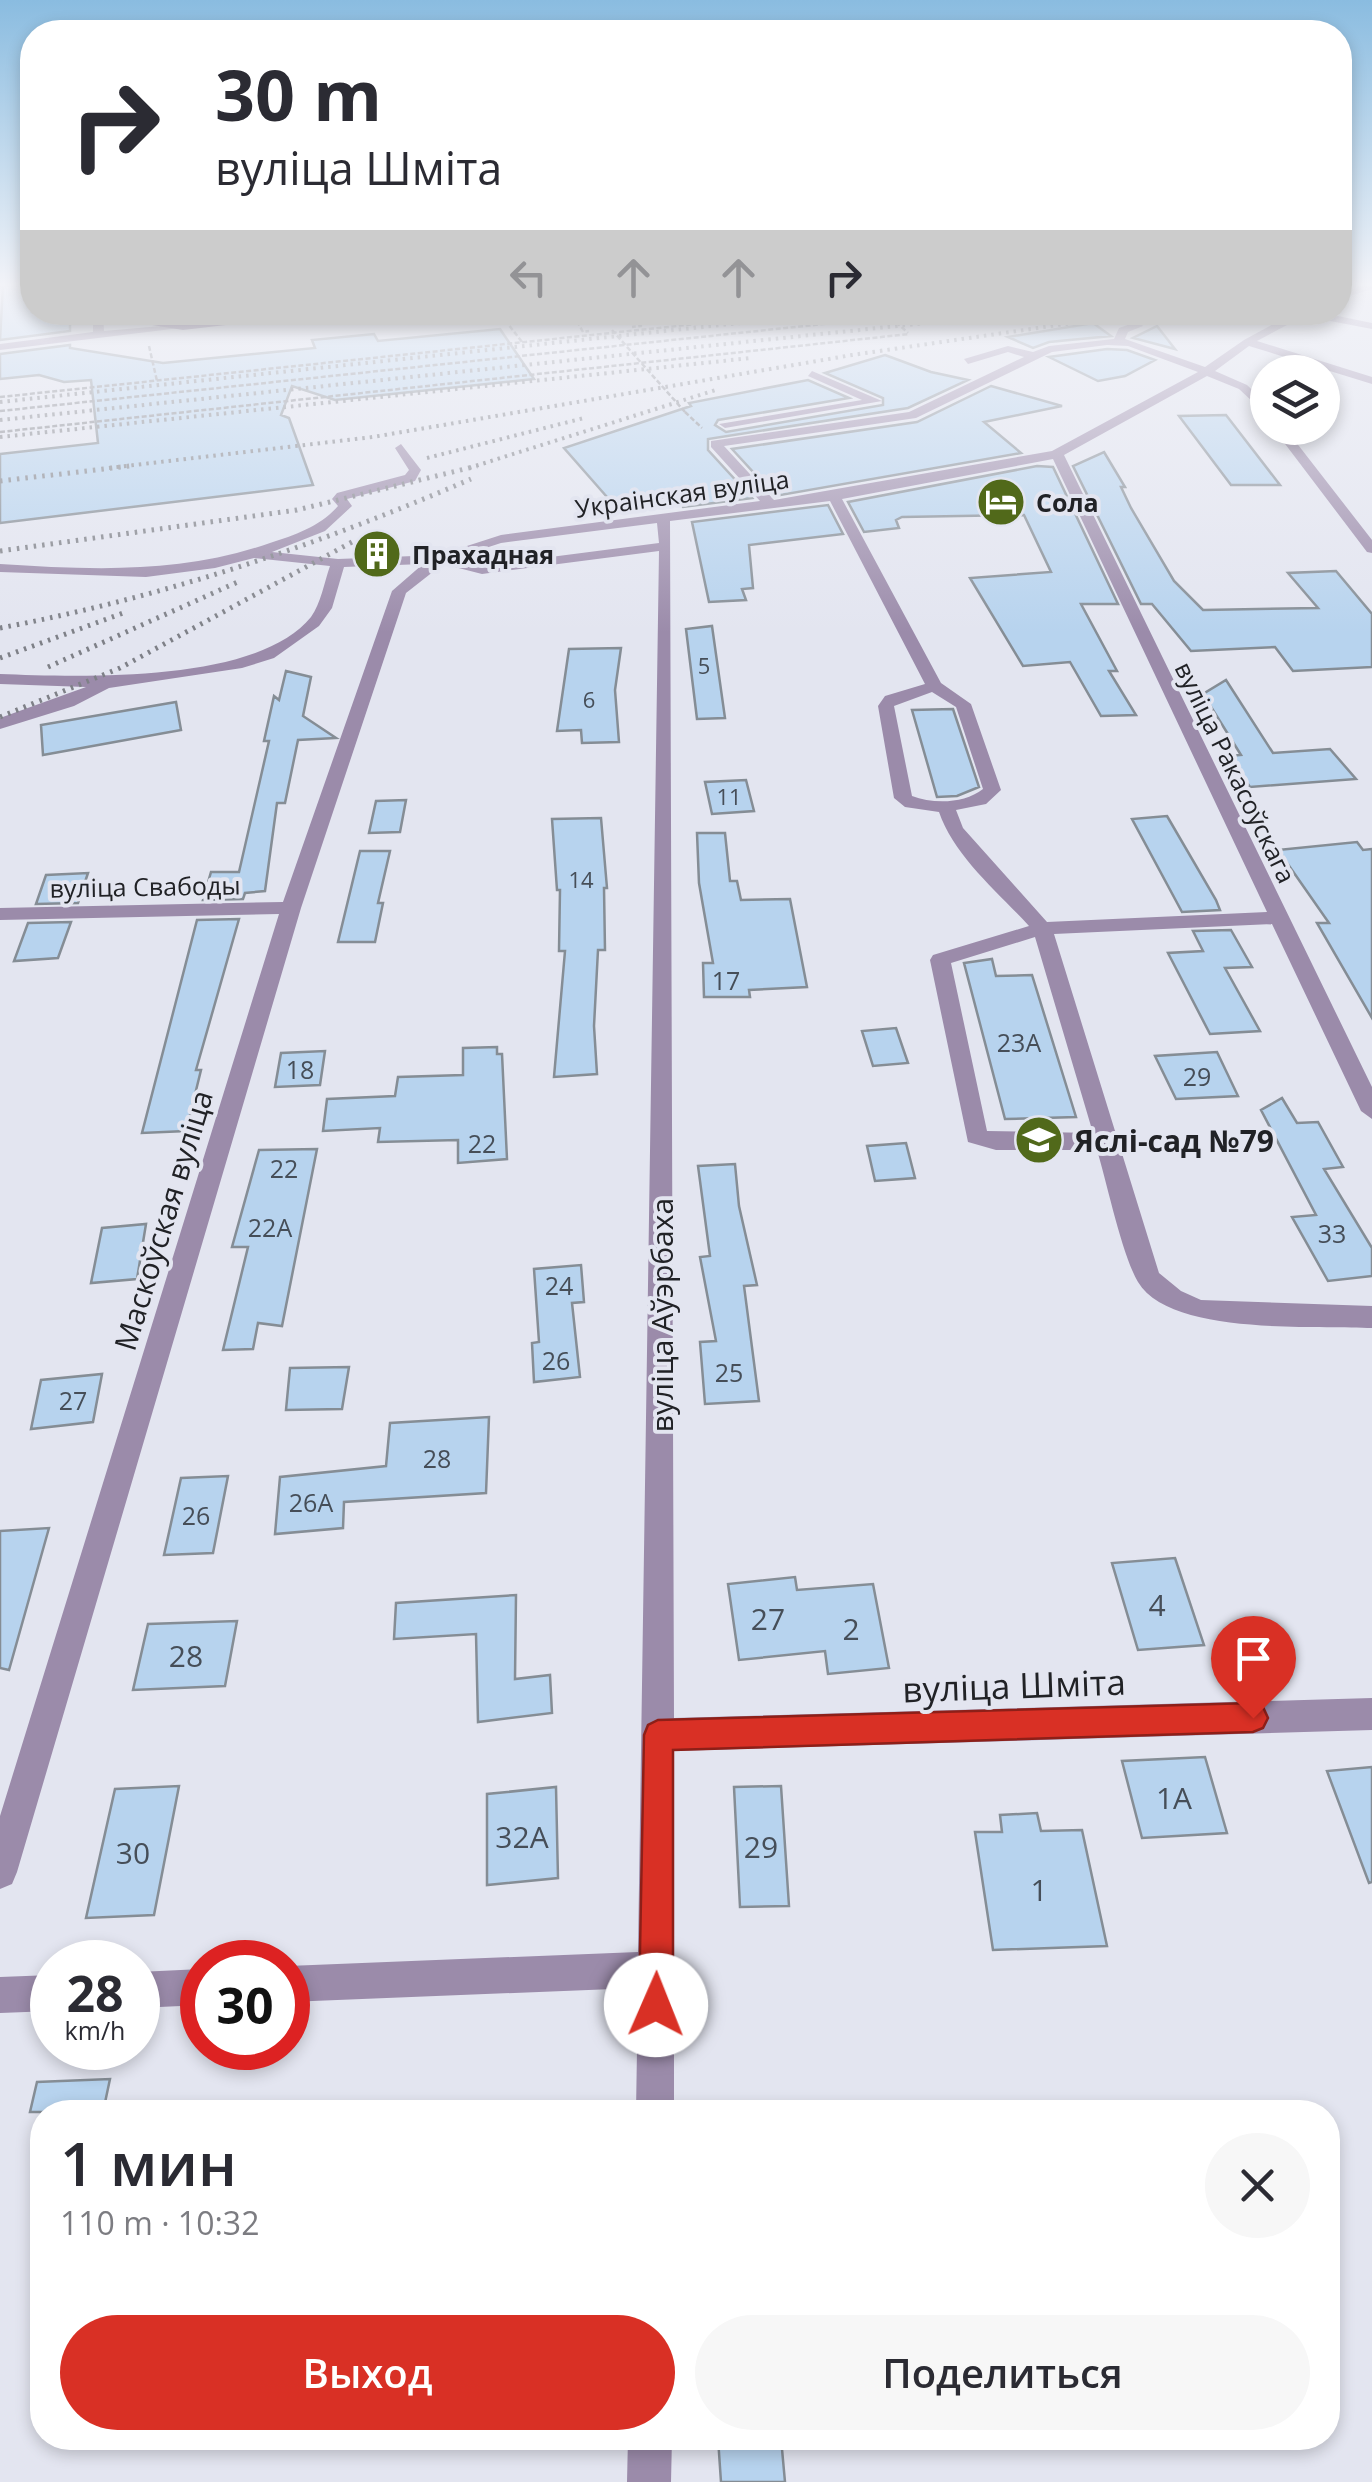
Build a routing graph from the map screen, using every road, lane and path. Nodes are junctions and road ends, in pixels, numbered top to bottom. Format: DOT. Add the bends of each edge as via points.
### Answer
graph roads {
  1 [pos="98,401"];
  2 [pos="287,401"];
  3 [pos="675,401"];
  4 [pos="942,401"];
  5 [pos="1151,401"];
  6 [pos="876,402"];
  7 [pos="0,411"];
  8 [pos="912,415"];
  9 [pos="725,424"];
  10 [pos="706,431"];
  11 [pos="0,432"];
  12 [pos="1292,445"];
  13 [pos="401,448"];
  14 [pos="1057,454"];
  15 [pos="834,496"];
  16 [pos="770,504"];
  17 [pos="664,532"];
  18 [pos="1372,549"];
  19 [pos="254,555"];
  20 [pos="440,559"];
  21 [pos="338,563"];
  22 [pos="0,568"];
  23 [pos="399,592"];
  24 [pos="0,679"];
  25 [pos="108,682"];
  26 [pos="934,686"];
  27 [pos="0,724"];
  28 [pos="946,807"];
  29 [pos="291,908"];
  30 [pos="0,914"];
  31 [pos="1279,918"];
  32 [pos="1042,928"];
  33 [pos="1372,1111"];
  34 [pos="1109,1141"];
  35 [pos="1372,1317"];
  36 [pos="1372,1714"];
  37 [pos="658,1735"];
  38 [pos="0,1872"];
  39 [pos="657,1969"];
  40 [pos="310,1983"];
  41 [pos="30,1994"];
  42 [pos="0,1995"];
  43 [pos="655,2100"];
  44 [pos="650,2450"];
  45 [pos="650,2482"];
  1 -- 7 [label="path"];
  2 -- 11 [label="path"];
  3 -- 10 [label="path, bridge"];
  4 -- 8 [label="street"];
  5 -- 14 [label="street, Украінская вуліца"];
  6 -- 8 [label="street"];
  6 -- 9 [label="street"];
  8 -- 16 [label="street" via="715,444"];
  12 -- 18 [label="street"];
  13 -- 19 [label="street" via="415,470 410,478 342,496 340,516"];
  14 -- 15 [label="street, Украінская вуліца"];
  14 -- 31 [label="street, вуліца Ракасоўскага"];
  15 -- 16 [label="street, Украінская вуліца"];
  15 -- 26 [label="street"];
  16 -- 17 [label="street, Украінская вуліца"];
  17 -- 20 [label="street, Украінская вуліца" via="501,539"];
  17 -- 20 [label="street" via="482,570"];
  17 -- 37 [label="street, вуліца Аўэрбаха"];
  19 -- 21 [label="street"];
  19 -- 22 [label="street" via="137,576"];
  20 -- 21 [label="street"];
  20 -- 23 [label="street, Украінская вуліца"];
  21 -- 25 [label="street" via="324,608 289,644 242,663"];
  23 -- 29 [label="street, Маскоўская вуліца"];
  24 -- 25 [label="street"];
  25 -- 27 [label="street"];
  26 -- 28 [label="street" via="963,704 992,781 988,796"];
  26 -- 28 [label="street" via="886,706 903,798"];
  28 -- 32 [label="street" via="970,850"];
  29 -- 30 [label="street, вуліца Свабоды"];
  29 -- 38 [label="street, Маскоўская вуліца"];
  31 -- 32 [label="street"];
  31 -- 33 [label="street, вуліца Ракасоўскага"];
  32 -- 34 [label="street"];
  32 -- 34 [label="street" via="940,960 972,1131 996,1142"];
  34 -- 35 [label="street" via="1148,1277 1158,1289 1201,1310"];
  36 -- 37 [label="street, вуліца Шміта"];
  37 -- 39 [label="street, вуліца Аўэрбаха"];
  39 -- 40 [label="street"];
  39 -- 43 [label="street, вуліца Аўэрбаха"];
  41 -- 42 [label="street"];
  44 -- 45 [label="street"];
}
